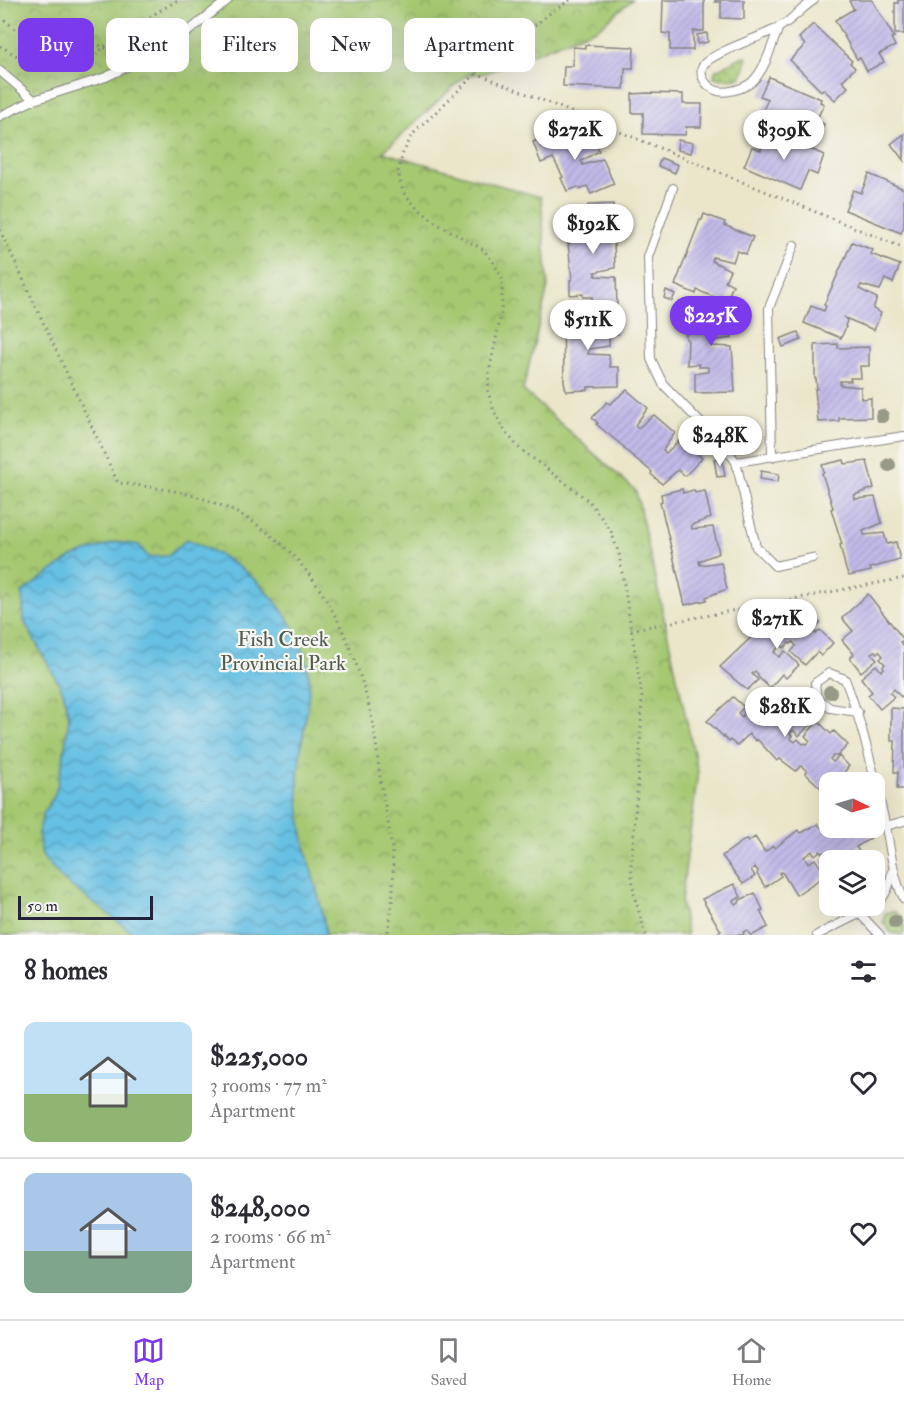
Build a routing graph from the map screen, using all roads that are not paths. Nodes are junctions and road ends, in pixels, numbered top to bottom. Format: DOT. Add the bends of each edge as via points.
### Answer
graph roads {
  1 [pos="228,0"];
  2 [pos="814,0"];
  3 [pos="779,27"];
  4 [pos="0,71"];
  5 [pos="34,100"];
  6 [pos="0,116"];
  7 [pos="673,188"];
  8 [pos="794,245"];
  9 [pos="904,436"];
  10 [pos="772,457"];
  11 [pos="736,462"];
  12 [pos="812,558"];
  13 [pos="858,712"];
  14 [pos="904,821"];
  15 [pos="886,826"];
  16 [pos="893,868"];
  17 [pos="885,892"];
  18 [pos="904,899"];
  19 [pos="856,916"];
  20 [pos="862,916"];
  21 [pos="817,935"];
  22 [pos="880,935"];
  1 -- 5 [label="lane" via="184,34 135,63 106,77"];
  2 -- 3 [label="lane"];
  3 -- 3 [label="lane" via="705,64 702,78 706,84 716,91 725,91 751,83 759,74"];
  4 -- 5 [label="lane"];
  5 -- 6 [label="lane"];
  7 -- 11 [label="lane" via="648,257 651,359 663,384"];
  8 -- 10 [label="lane" via="769,308"];
  9 -- 10 [label="lane"];
  10 -- 11 [label="lane"];
  11 -- 12 [label="lane" via="756,547 775,566"];
  13 -- 13 [label="lane" via="845,679 829,673 815,683 817,698 830,708"];
  13 -- 15 [label="lane"];
  14 -- 15 [label="lane"];
  15 -- 16 [label="lane"];
  16 -- 17 [label="lane"];
  16 -- 18 [label="lane"];
  19 -- 21 [label="lane"];
  20 -- 22 [label="lane"];
}
